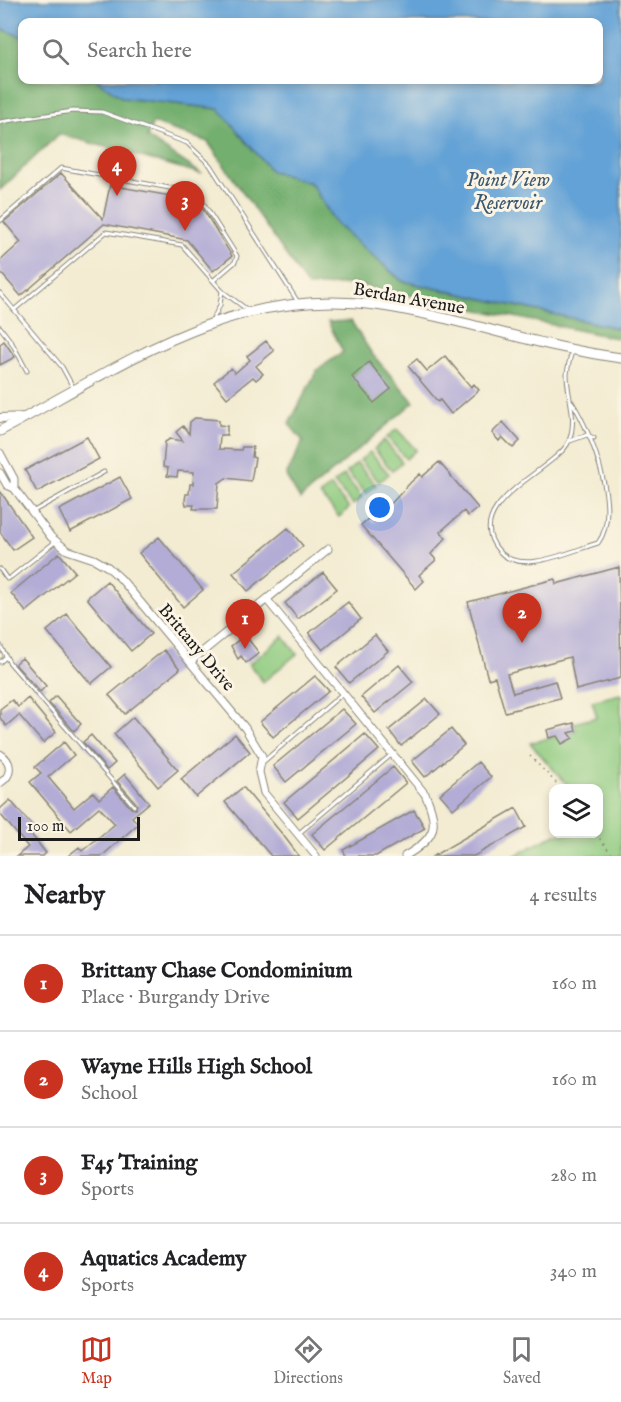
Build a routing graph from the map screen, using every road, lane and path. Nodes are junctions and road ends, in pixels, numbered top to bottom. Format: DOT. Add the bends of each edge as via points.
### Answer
graph roads {
  1 [pos="0,122"];
  2 [pos="0,221"];
  3 [pos="214,280"];
  4 [pos="222,291"];
  5 [pos="0,293"];
  6 [pos="298,304"];
  7 [pos="14,310"];
  8 [pos="249,310"];
  9 [pos="212,322"];
  10 [pos="1,330"];
  11 [pos="572,350"];
  12 [pos="621,358"];
  13 [pos="27,370"];
  14 [pos="75,391"];
  15 [pos="572,402"];
  16 [pos="28,417"];
  17 [pos="0,418"];
  18 [pos="0,431"];
  19 [pos="569,441"];
  20 [pos="0,453"];
  21 [pos="104,472"];
  22 [pos="0,473"];
  23 [pos="14,488"];
  24 [pos="30,513"];
  25 [pos="608,537"];
  26 [pos="56,541"];
  27 [pos="328,549"];
  28 [pos="0,569"];
  29 [pos="268,601"];
  30 [pos="0,645"];
  31 [pos="6,657"];
  32 [pos="0,662"];
  33 [pos="190,662"];
  34 [pos="343,693"];
  35 [pos="0,754"];
  36 [pos="393,754"];
  37 [pos="530,756"];
  38 [pos="260,764"];
  39 [pos="0,783"];
  40 [pos="556,784"];
  41 [pos="134,806"];
  42 [pos="298,834"];
  43 [pos="599,838"];
  44 [pos="316,856"];
  45 [pos="405,856"];
  46 [pos="613,856"];
  1 -- 6 [label="lane" via="73,111 102,112 187,143 210,165"];
  2 -- 3 [label="lane" via="62,168 197,193 237,256 236,262"];
  3 -- 4 [label="lane"];
  3 -- 7 [label="lane" via="182,245 106,232"];
  4 -- 8 [label="lane"];
  4 -- 9 [label="lane"];
  5 -- 7 [label="lane"];
  6 -- 8 [label="main road, Berdan Avenue"];
  6 -- 11 [label="main road, Berdan Avenue" via="377,305"];
  7 -- 14 [label="lane" via="62,367"];
  8 -- 9 [label="main road, Berdan Avenue"];
  9 -- 14 [label="main road, Berdan Avenue" via="180,334"];
  10 -- 13 [label="lane"];
  11 -- 12 [label="main road, Berdan Avenue"];
  11 -- 15 [label="lane" via="567,373"];
  14 -- 16 [label="main road, Berdan Avenue"];
  15 -- 19 [label="lane" via="574,420"];
  15 -- 19 [label="lane" via="596,439 586,435"];
  16 -- 17 [label="street"];
  16 -- 18 [label="main road, Berdan Avenue"];
  19 -- 25 [label="lane" via="561,454 521,481 498,508 490,533 494,543 512,561 524,563"];
  20 -- 23 [label="street, Brittany Drive" via="14,479"];
  21 -- 24 [label="lane"];
  22 -- 23 [label="street, Brittany Drive" via="7,485"];
  23 -- 24 [label="street, Brittany Drive"];
  24 -- 26 [label="street, Brittany Drive"];
  26 -- 28 [label="lane" via="11,578 7,579"];
  26 -- 33 [label="street, Brittany Drive" via="67,550 108,567"];
  27 -- 29 [label="street"];
  29 -- 33 [label="street"];
  29 -- 34 [label="street"];
  30 -- 31 [label="lane"];
  31 -- 32 [label="lane"];
  31 -- 41 [label="lane"];
  33 -- 38 [label="street, Brittany Drive" via="255,743 262,756"];
  34 -- 36 [label="street"];
  34 -- 38 [label="lane"];
  35 -- 39 [label="street" via="7,758 10,769"];
  36 -- 42 [label="lane"];
  36 -- 45 [label="street" via="425,794 433,812 433,831 425,844"];
  37 -- 40 [label="path"];
  38 -- 42 [label="street, Brittany Drive" via="264,793"];
  42 -- 44 [label="street, Brittany Drive"];
  43 -- 46 [label="path"];
}
